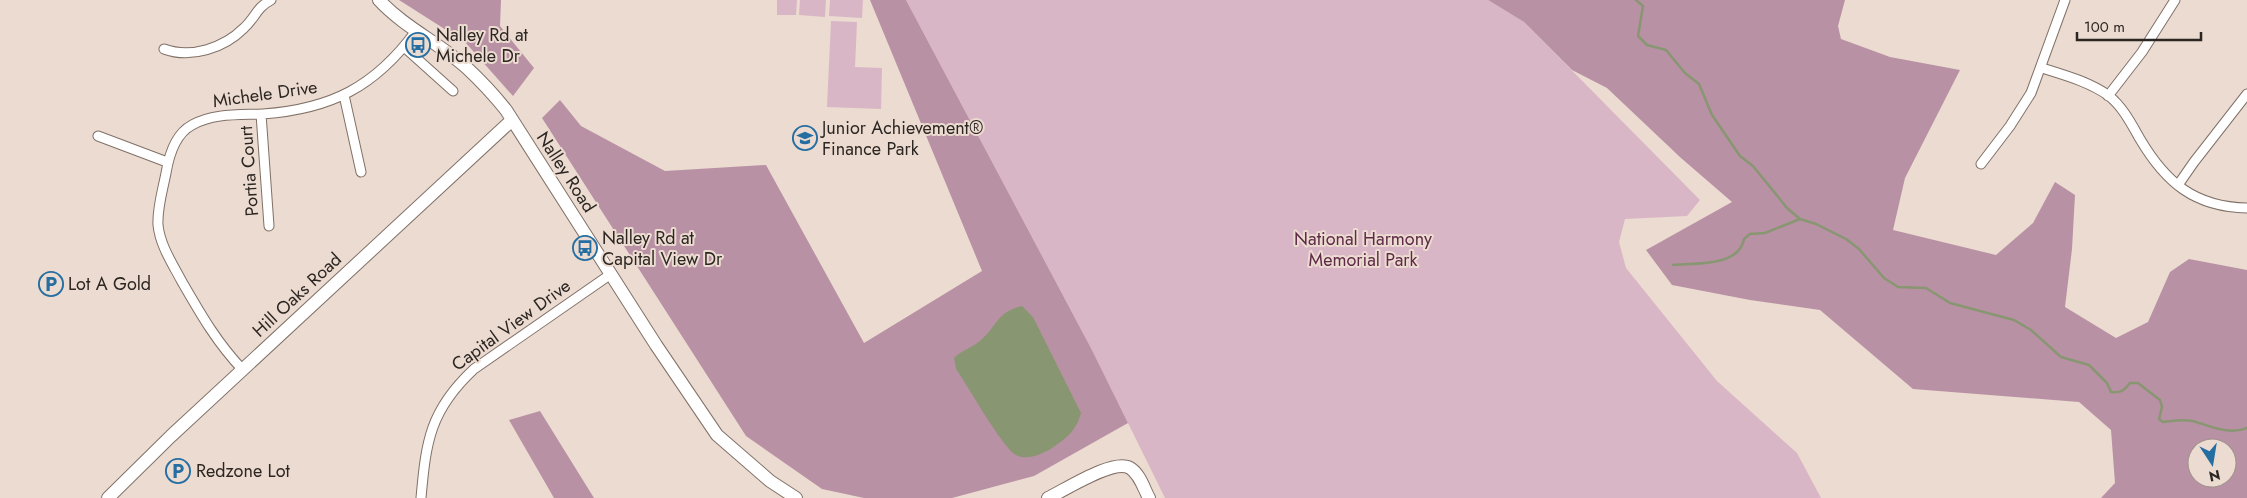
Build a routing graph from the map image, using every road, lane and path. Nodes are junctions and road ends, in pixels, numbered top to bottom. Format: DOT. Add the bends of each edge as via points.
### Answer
graph roads {
  1 [pos="271,0"];
  2 [pos="379,0"];
  3 [pos="2065,0"];
  4 [pos="2175,0"];
  5 [pos="416,31"];
  6 [pos="404,47"];
  7 [pos="164,50"];
  8 [pos="2042,68"];
  9 [pos="453,91"];
  10 [pos="2247,94"];
  11 [pos="344,95"];
  12 [pos="2108,96"];
  13 [pos="261,114"];
  14 [pos="512,120"];
  15 [pos="98,136"];
  16 [pos="168,162"];
  17 [pos="1981,164"];
  18 [pos="361,172"];
  19 [pos="2178,185"];
  20 [pos="2247,208"];
  21 [pos="269,226"];
  22 [pos="611,274"];
  23 [pos="243,370"];
  24 [pos="108,498"];
  25 [pos="421,498"];
  26 [pos="796,498"];
  27 [pos="1048,498"];
  28 [pos="1149,498"];
  1 -- 7 [label="street" via="260,6 244,28 218,45 186,54"];
  2 -- 5 [label="street, Nalley Road"];
  3 -- 8 [label="street"];
  4 -- 12 [label="street" via="2142,52"];
  5 -- 6 [label="street, Michele Drive"];
  5 -- 14 [label="street, Nalley Road" via="466,67 492,93"];
  6 -- 9 [label="street"];
  6 -- 11 [label="street, Michele Drive" via="370,79"];
  8 -- 12 [label="street" via="2080,81"];
  8 -- 17 [label="street" via="2020,113"];
  10 -- 19 [label="street"];
  11 -- 13 [label="street, Michele Drive" via="304,108"];
  11 -- 18 [label="street"];
  12 -- 19 [label="street" via="2124,114 2155,163"];
  13 -- 16 [label="street, Michele Drive" via="221,116 192,125 180,135"];
  13 -- 21 [label="street, Portia Court"];
  14 -- 22 [label="street, Nalley Road"];
  14 -- 23 [label="street, Hill Oaks Road"];
  15 -- 16 [label="street"];
  16 -- 23 [label="street, Michele Drive" via="158,215 166,253 209,329"];
  19 -- 20 [label="street" via="2207,203"];
  22 -- 25 [label="street, Capital View Drive" via="474,369 455,387 437,415 429,436"];
  22 -- 26 [label="street, Nalley Road" via="717,435 770,481"];
  23 -- 24 [label="street, Hill Oaks Road"];
  27 -- 28 [label="street" via="1115,466 1127,467 1138,476"];
}
